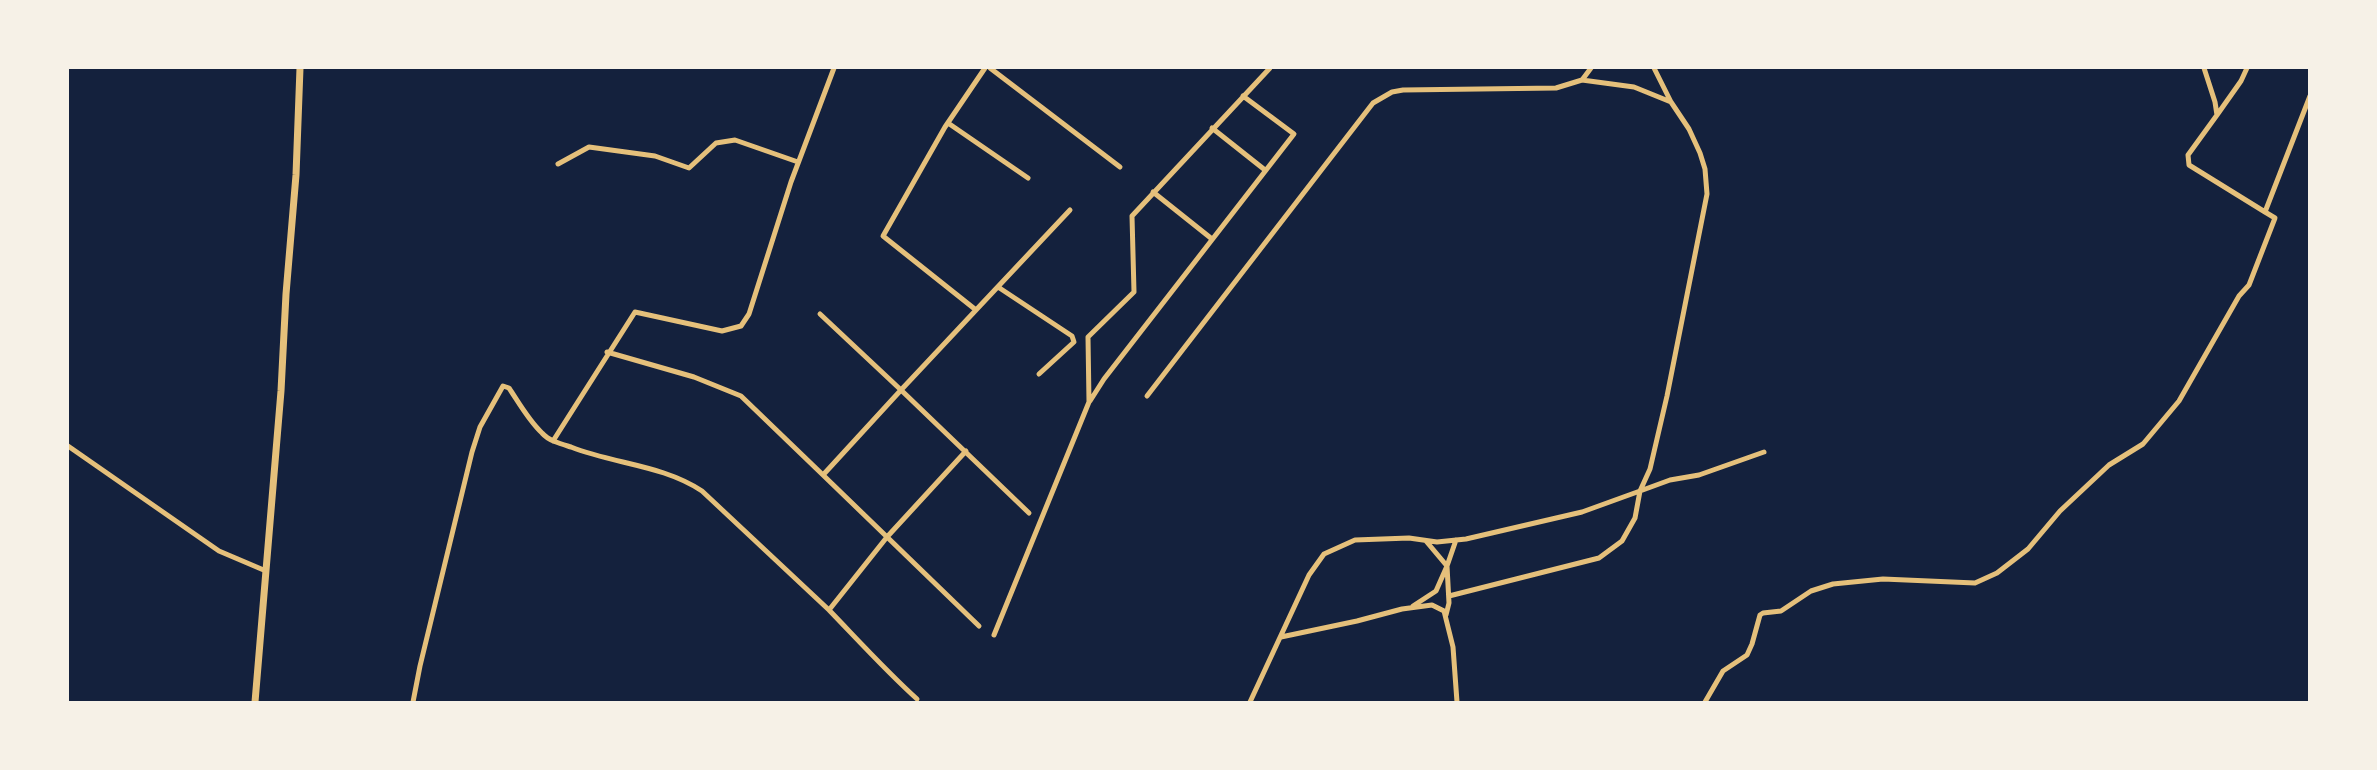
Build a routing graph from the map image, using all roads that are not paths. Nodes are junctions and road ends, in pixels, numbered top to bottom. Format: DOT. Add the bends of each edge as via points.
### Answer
graph roads {
  1 [pos="300,68"];
  2 [pos="834,68"];
  3 [pos="985,68"];
  4 [pos="990,68"];
  5 [pos="1270,68"];
  6 [pos="1591,68"];
  7 [pos="1654,68"];
  8 [pos="2204,68"];
  9 [pos="2247,68"];
  10 [pos="1582,80"];
  11 [pos="1243,96"];
  12 [pos="2310,96"];
  13 [pos="1671,102"];
  14 [pos="2217,115"];
  15 [pos="948,123"];
  16 [pos="1212,128"];
  17 [pos="798,162"];
  18 [pos="558,164"];
  19 [pos="1120,167"];
  20 [pos="1265,170"];
  21 [pos="1028,178"];
  22 [pos="1153,192"];
  23 [pos="1070,210"];
  24 [pos="2265,212"];
  25 [pos="1212,239"];
  26 [pos="998,287"];
  27 [pos="976,310"];
  28 [pos="820,314"];
  29 [pos="608,352"];
  30 [pos="1039,374"];
  31 [pos="901,390"];
  32 [pos="1147,396"];
  33 [pos="1089,402"];
  34 [pos="553,441"];
  35 [pos="68,446"];
  36 [pos="966,452"];
  37 [pos="1764,452"];
  38 [pos="824,475"];
  39 [pos="1640,491"];
  40 [pos="1029,513"];
  41 [pos="887,537"];
  42 [pos="1426,540"];
  43 [pos="1456,540"];
  44 [pos="1447,566"];
  45 [pos="266,571"];
  46 [pos="1449,596"];
  47 [pos="1411,608"];
  48 [pos="829,610"];
  49 [pos="1446,618"];
  50 [pos="979,626"];
  51 [pos="994,635"];
  52 [pos="1281,637"];
  53 [pos="917,699"];
  54 [pos="255,702"];
  55 [pos="413,702"];
  56 [pos="1250,702"];
  57 [pos="1457,702"];
  58 [pos="1705,702"];
  1 -- 45 [label="street" via="296,175"];
  2 -- 17 [label="street"];
  3 -- 15 [label="street"];
  4 -- 19 [label="street"];
  5 -- 11 [label="street"];
  6 -- 10 [label="street"];
  7 -- 13 [label="street"];
  8 -- 14 [label="street"];
  9 -- 14 [label="street"];
  10 -- 13 [label="street" via="1635,87"];
  10 -- 32 [label="street" via="1556,88 1403,90 1373,103"];
  11 -- 16 [label="street"];
  11 -- 20 [label="street" via="1293,134"];
  12 -- 24 [label="street"];
  13 -- 39 [label="street" via="1700,153 1706,169 1707,194 1667,396 1650,469"];
  14 -- 24 [label="street" via="2188,155 2189,165"];
  15 -- 21 [label="street"];
  15 -- 27 [label="street" via="883,236"];
  16 -- 20 [label="street"];
  16 -- 22 [label="street"];
  17 -- 18 [label="street" via="735,140 716,143 688,168 655,156 589,147"];
  17 -- 29 [label="street" via="749,314 741,326 722,331 635,312"];
  20 -- 25 [label="street"];
  22 -- 25 [label="street"];
  22 -- 33 [label="street" via="1131,216 1134,292 1088,337"];
  23 -- 26 [label="street"];
  24 -- 58 [label="street" via="2275,218 2249,285 2179,401 2143,444 2109,465 2060,511 2028,549 1997,573 1975,583 1883,579 1833,584 1811,591 1781,611 1763,613 1746,655 1723,671"];
  25 -- 33 [label="street"];
  26 -- 27 [label="street"];
  26 -- 30 [label="street" via="1072,336 1074,342"];
  27 -- 31 [label="street"];
  28 -- 31 [label="street"];
  29 -- 34 [label="street"];
  29 -- 38 [label="street" via="741,396"];
  31 -- 36 [label="street"];
  31 -- 38 [label="street"];
  33 -- 51 [label="street"];
  34 -- 48 [label="street" via="685,480 702,491"];
  34 -- 55 [label="street" via="542,434 509,388 503,386 480,427 472,452"];
  35 -- 45 [label="street" via="219,551"];
  36 -- 40 [label="street"];
  36 -- 41 [label="street"];
  37 -- 39 [label="street"];
  38 -- 41 [label="street"];
  39 -- 43 [label="street" via="1582,512"];
  39 -- 46 [label="street" via="1635,518 1622,541 1599,558"];
  41 -- 48 [label="street"];
  41 -- 50 [label="street"];
  42 -- 43 [label="street"];
  42 -- 44 [label="street"];
  42 -- 52 [label="street" via="1355,540 1324,554 1309,575"];
  43 -- 44 [label="street"];
  44 -- 46 [label="street"];
  44 -- 47 [label="street" via="1436,591"];
  45 -- 54 [label="street"];
  46 -- 49 [label="street"];
  47 -- 49 [label="street" via="1432,605 1444,611"];
  47 -- 52 [label="street"];
  48 -- 53 [label="street"];
  49 -- 57 [label="street" via="1453,647"];
  52 -- 56 [label="street"];
}
